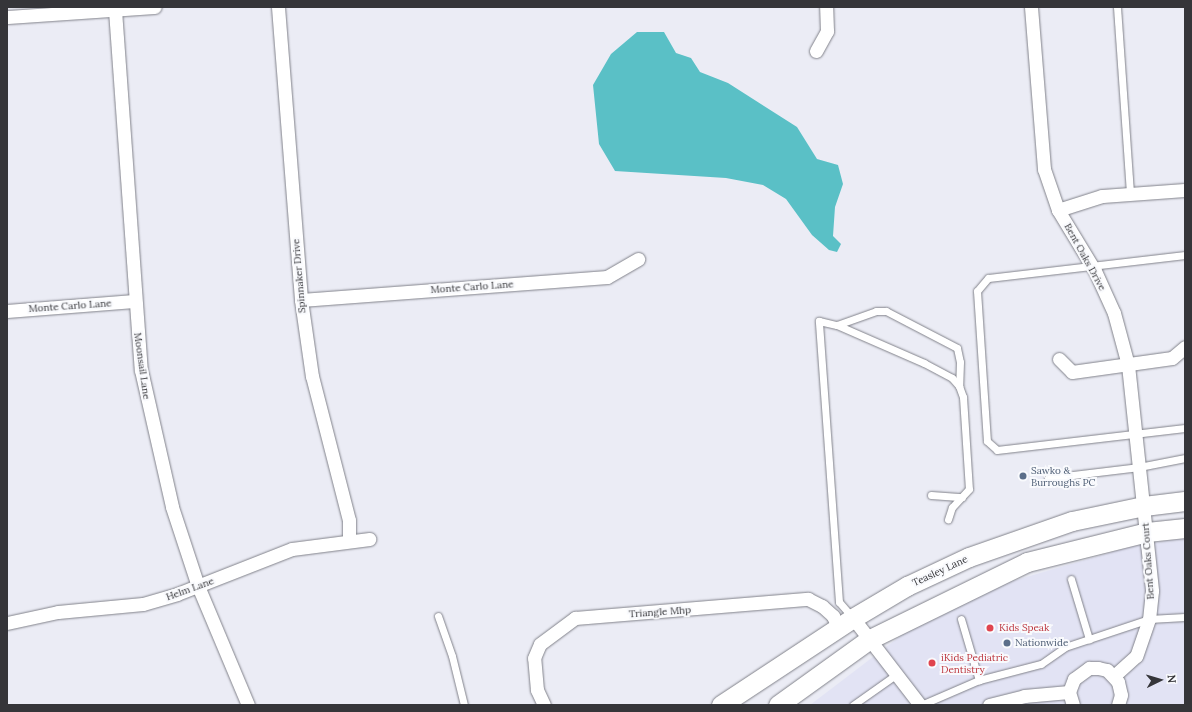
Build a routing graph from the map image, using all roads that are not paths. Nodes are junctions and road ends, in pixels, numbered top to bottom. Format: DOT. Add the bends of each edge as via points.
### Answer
graph roads {
  1 [pos="155,7"];
  2 [pos="278,7"];
  3 [pos="826,7"];
  4 [pos="1031,7"];
  5 [pos="1117,7"];
  6 [pos="115,10"];
  7 [pos="7,17"];
  8 [pos="816,51"];
  9 [pos="1185,190"];
  10 [pos="1130,193"];
  11 [pos="1058,210"];
  12 [pos="1185,255"];
  13 [pos="638,259"];
  14 [pos="1092,267"];
  15 [pos="301,300"];
  16 [pos="134,301"];
  17 [pos="7,311"];
  18 [pos="838,325"];
  19 [pos="1185,347"];
  20 [pos="1059,359"];
  21 [pos="1128,365"];
  22 [pos="959,386"];
  23 [pos="1185,428"];
  24 [pos="1135,434"];
  25 [pos="1185,458"];
  26 [pos="1139,467"];
  27 [pos="1048,478"];
  28 [pos="931,496"];
  29 [pos="962,497"];
  30 [pos="1185,501"];
  31 [pos="1144,506"];
  32 [pos="948,519"];
  33 [pos="1185,528"];
  34 [pos="1147,532"];
  35 [pos="369,539"];
  36 [pos="349,541"];
  37 [pos="1071,579"];
  38 [pos="198,586"];
  39 [pos="438,616"];
  40 [pos="1185,617"];
  41 [pos="961,619"];
  42 [pos="1149,619"];
  43 [pos="7,623"];
  44 [pos="845,623"];
  45 [pos="870,639"];
  46 [pos="1089,639"];
  47 [pos="897,674"];
  48 [pos="1114,676"];
  49 [pos="979,680"];
  50 [pos="1069,692"];
  51 [pos="248,705"];
  52 [pos="464,705"];
  53 [pos="544,705"];
  54 [pos="721,705"];
  55 [pos="778,705"];
  56 [pos="853,705"];
  57 [pos="921,705"];
  58 [pos="989,705"];
  59 [pos="1073,705"];
  60 [pos="1118,705"];
  1 -- 6 [label="street"];
  2 -- 15 [label="street, Spinnaker Drive"];
  3 -- 8 [label="street" via="827,31"];
  4 -- 11 [label="street, Bent Oaks Drive" via="1042,155"];
  5 -- 10 [label="lane"];
  6 -- 7 [label="street"];
  6 -- 16 [label="street, Moonsail Lane"];
  9 -- 10 [label="street"];
  10 -- 11 [label="street" via="1088,199"];
  11 -- 14 [label="street, Bent Oaks Drive"];
  12 -- 14 [label="lane"];
  13 -- 15 [label="street, Monte Carlo Lane" via="607,277"];
  14 -- 21 [label="street, Bent Oaks Drive" via="1114,313"];
  14 -- 24 [label="lane" via="988,278 977,291 987,441 997,450"];
  15 -- 36 [label="street, Spinnaker Drive" via="312,376 349,520"];
  16 -- 17 [label="street, Monte Carlo Lane"];
  16 -- 38 [label="street, Moonsail Lane" via="141,370 150,419 172,507"];
  18 -- 22 [label="lane" via="924,363 952,378"];
  18 -- 22 [label="lane" via="876,311 886,311 940,338 957,348 960,362"];
  18 -- 44 [label="lane" via="819,321 839,602"];
  19 -- 21 [label="street" via="1172,358"];
  20 -- 21 [label="street" via="1072,372"];
  21 -- 24 [label="street, Bent Oaks Drive"];
  22 -- 29 [label="lane" via="963,397 969,476 969,489"];
  23 -- 24 [label="lane"];
  24 -- 26 [label="street, Bent Oaks Drive"];
  25 -- 26 [label="lane"];
  26 -- 27 [label="lane"];
  26 -- 31 [label="street, Bent Oaks Drive"];
  28 -- 29 [label="lane"];
  29 -- 32 [label="lane" via="952,508"];
  30 -- 31 [label="main road, Teasley Lane"];
  31 -- 34 [label="street, Bent Oaks Court"];
  31 -- 44 [label="main road, Teasley Lane" via="1072,521 1010,541 907,586"];
  33 -- 34 [label="main road"];
  34 -- 42 [label="street, Bent Oaks Court" via="1152,591"];
  34 -- 45 [label="main road" via="1028,562"];
  35 -- 36 [label="street, Helm Lane"];
  36 -- 38 [label="street, Helm Lane" via="292,549"];
  37 -- 46 [label="lane"];
  38 -- 43 [label="street, Helm Lane" via="144,604 58,612"];
  38 -- 51 [label="street, Moonsail Lane"];
  39 -- 52 [label="lane" via="452,656"];
  40 -- 42 [label="lane"];
  41 -- 49 [label="lane"];
  42 -- 46 [label="lane"];
  42 -- 48 [label="street, Bent Oaks Court" via="1136,656"];
  44 -- 45 [label="street"];
  44 -- 53 [label="street, Triangle Mhp" via="808,599 574,618 540,644 534,658 538,690"];
  44 -- 54 [label="main road, Teasley Lane"];
  45 -- 47 [label="street"];
  45 -- 55 [label="main road"];
  46 -- 49 [label="lane" via="1065,647 1041,664"];
  47 -- 56 [label="lane"];
  47 -- 57 [label="street"];
  48 -- 50 [label="street" via="1102,669 1089,668 1074,679"];
  48 -- 60 [label="street" via="1121,695"];
  49 -- 57 [label="lane"];
  50 -- 58 [label="street" via="1024,696"];
  50 -- 59 [label="street"];
}
